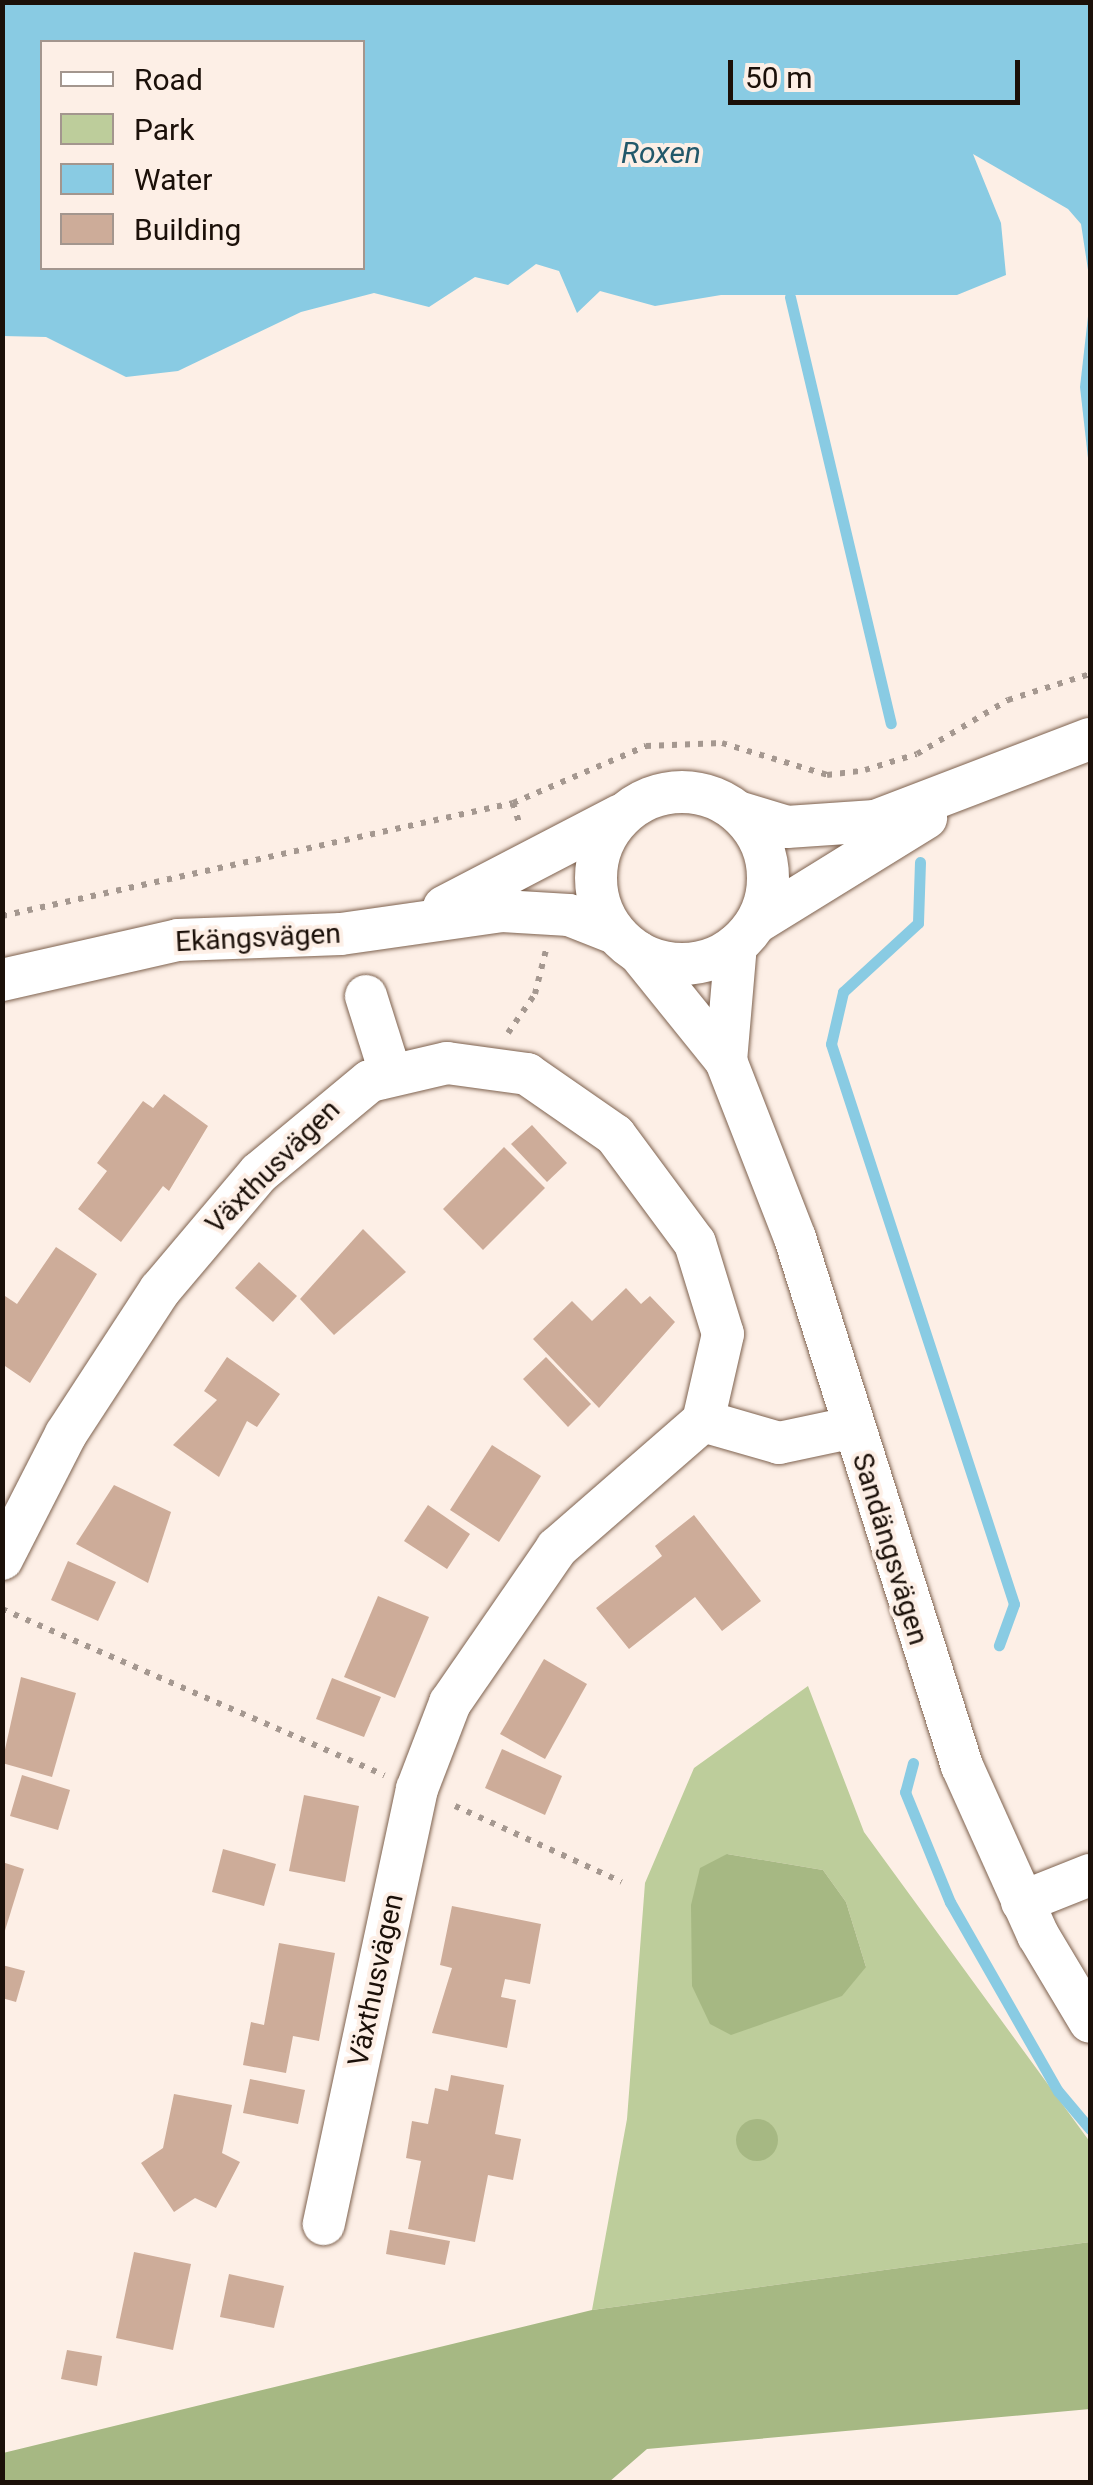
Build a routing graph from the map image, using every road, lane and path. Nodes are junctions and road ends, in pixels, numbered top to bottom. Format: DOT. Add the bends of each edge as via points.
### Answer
graph roads {
  1 [pos="1090,674"];
  2 [pos="1090,739"];
  3 [pos="976,784"];
  4 [pos="630,810"];
  5 [pos="738,812"];
  6 [pos="2,916"];
  7 [pos="416,920"];
  8 [pos="746,934"];
  9 [pos="627,943"];
  10 [pos="22,975"];
  11 [pos="366,996"];
  12 [pos="726,1061"];
  13 [pos="390,1072"];
  14 [pos="703,1421"];
  15 [pos="854,1427"];
  16 [pos="2,1559"];
  17 [pos="2,1609"];
  18 [pos="417,1789"];
  19 [pos="1090,1875"];
  20 [pos="622,1882"];
  21 [pos="1022,1902"];
  22 [pos="1090,2022"];
  23 [pos="324,2224"];
  1 -- 6 [label="path" via="1008,700 917,754 864,770 827,775 722,744 646,746 513,803"];
  2 -- 3 [label="street"];
  3 -- 5 [label="street" via="841,828 787,827"];
  3 -- 8 [label="street"];
  4 -- 5 [label="street" via="676,792"];
  4 -- 7 [label="street, Ekängsvägen"];
  4 -- 9 [label="street" via="607,836 597,868"];
  5 -- 8 [label="street" via="767,864"];
  7 -- 9 [label="street, Ekängsvägen" via="542,912"];
  7 -- 10 [label="street, Ekängsvägen" via="340,934 178,940"];
  8 -- 9 [label="street" via="689,964"];
  8 -- 12 [label="street, Sandängsvägen"];
  9 -- 12 [label="street, Sandängsvägen"];
  11 -- 13 [label="street"];
  12 -- 15 [label="street, Sandängsvägen"];
  13 -- 14 [label="street, Växthusvägen" via="470,1063 527,1074 590,1113 646,1168 695,1243 718,1306 721,1361"];
  13 -- 16 [label="street, Växthusvägen" via="314,1120 207,1230 66,1434"];
  14 -- 15 [label="street" via="779,1443"];
  14 -- 18 [label="street, Växthusvägen" via="557,1548 475,1657"];
  15 -- 21 [label="street, Sandängsvägen" via="924,1662"];
  17 -- 18 [label="path"];
  18 -- 20 [label="path"];
  18 -- 23 [label="street, Växthusvägen"];
  19 -- 21 [label="street"];
  21 -- 22 [label="street, Sandängsvägen"];
}
